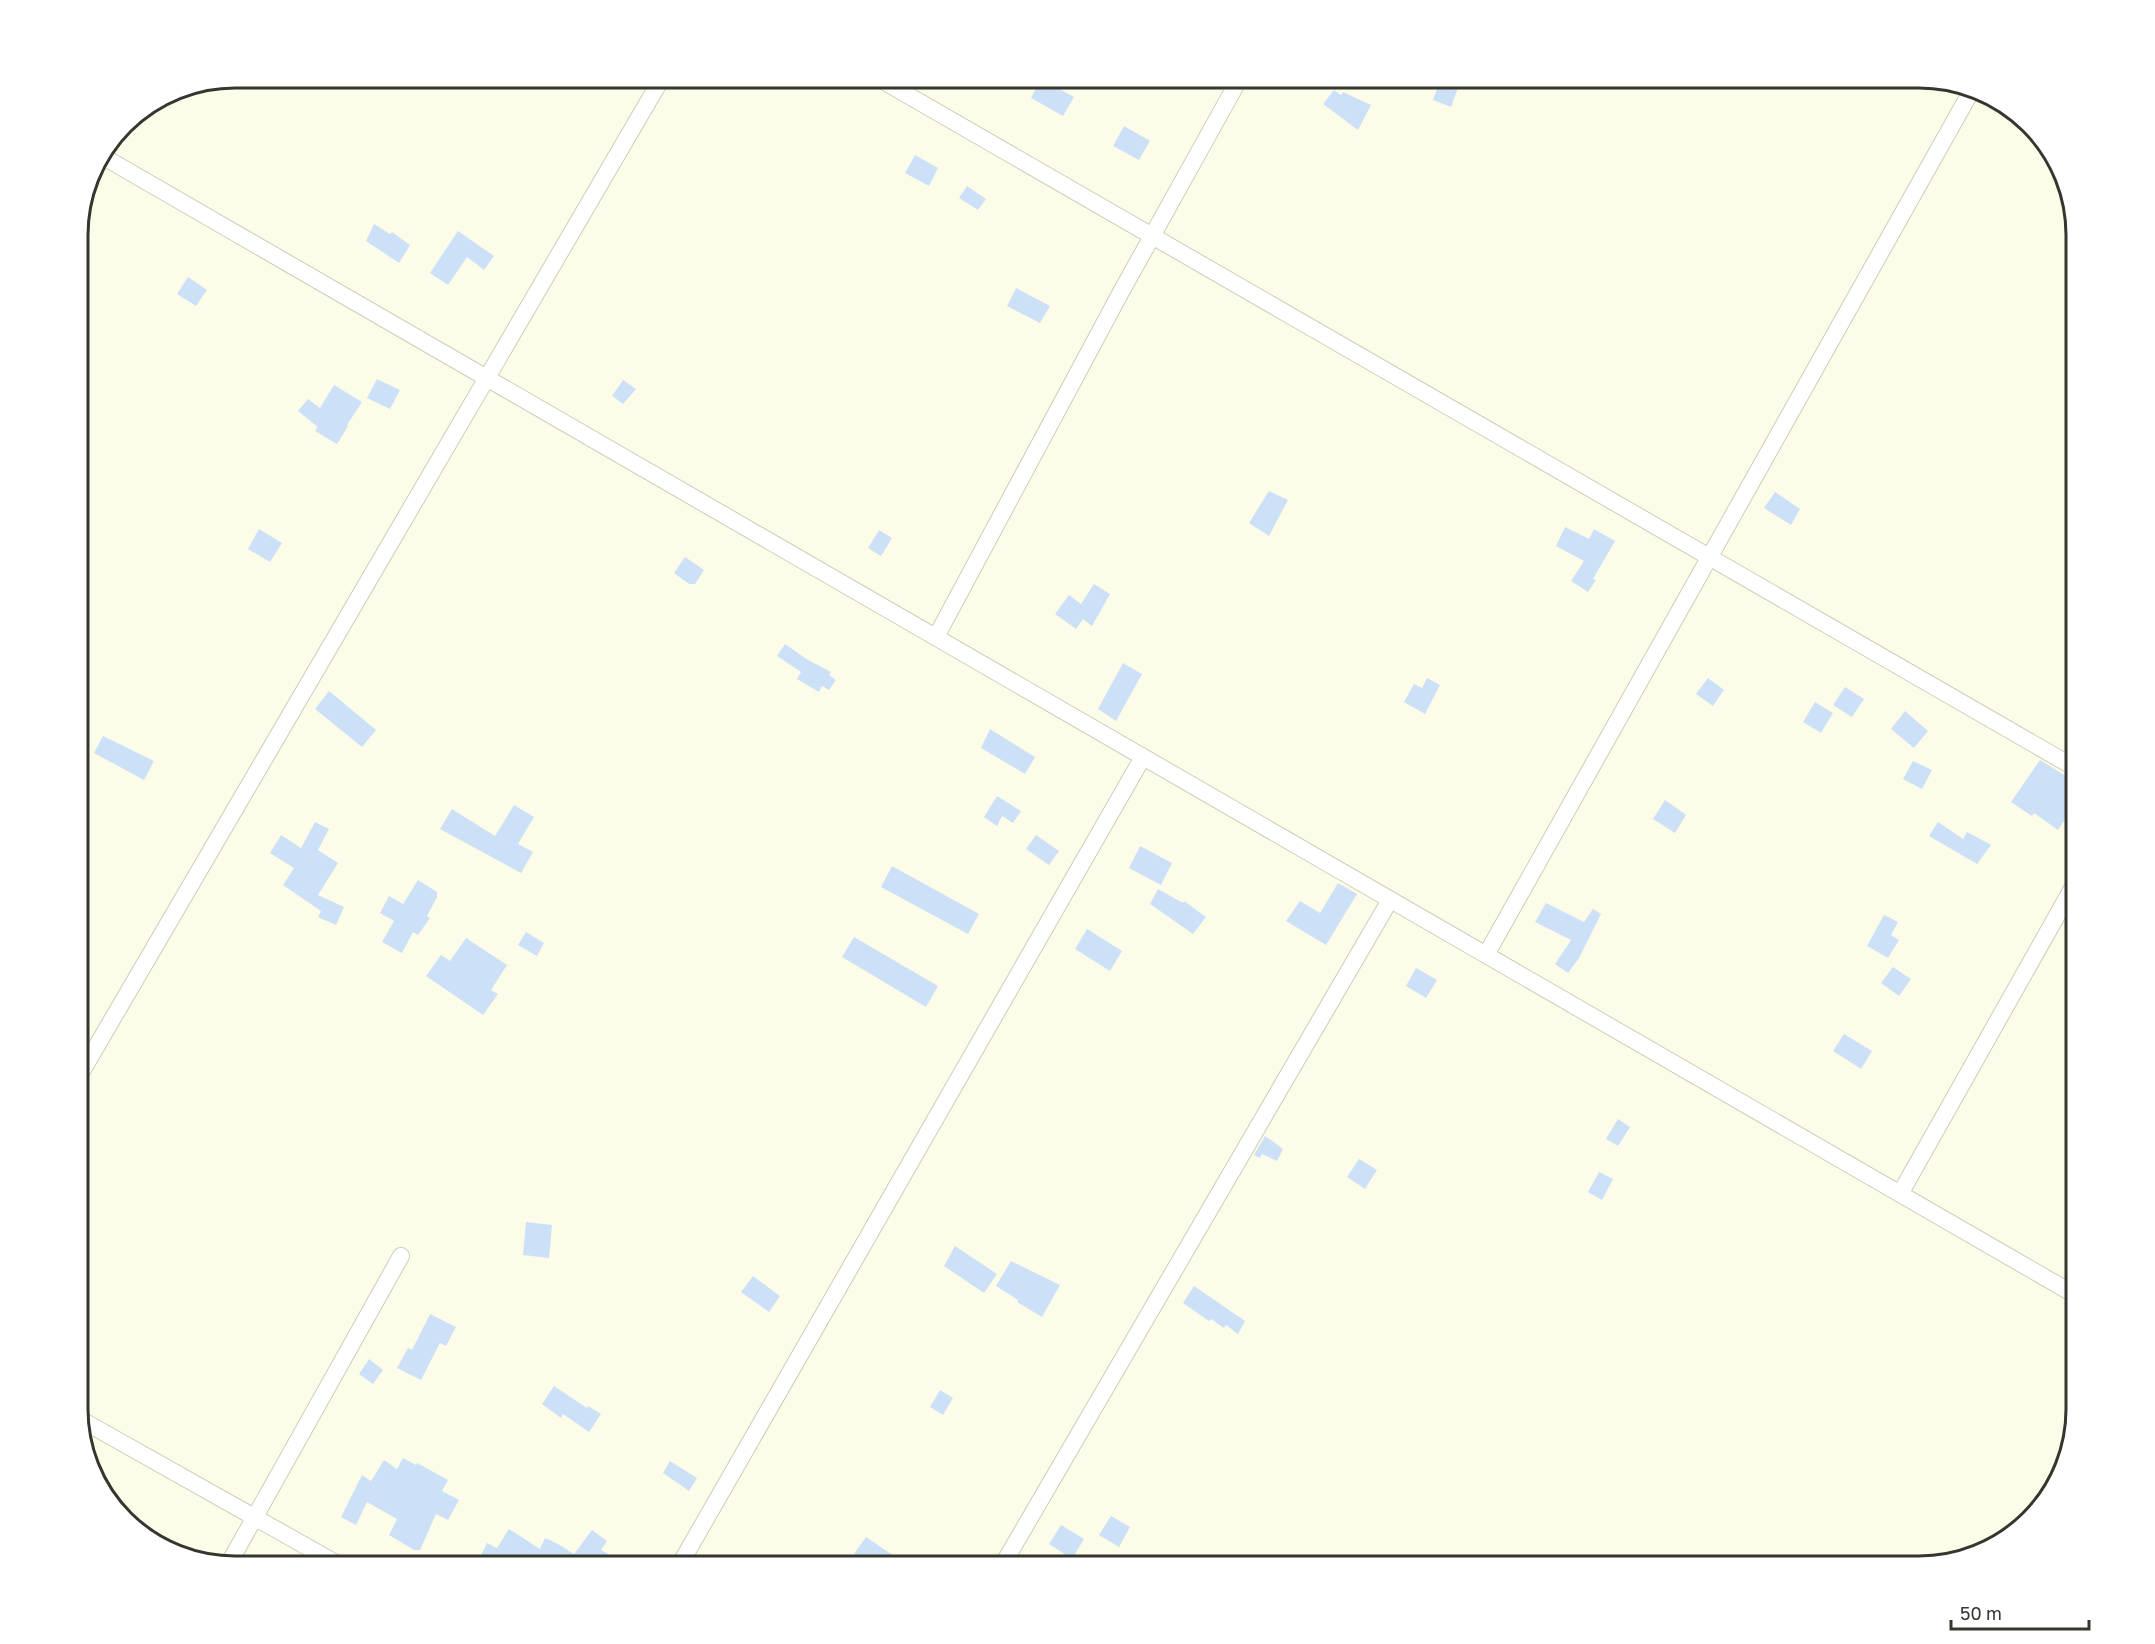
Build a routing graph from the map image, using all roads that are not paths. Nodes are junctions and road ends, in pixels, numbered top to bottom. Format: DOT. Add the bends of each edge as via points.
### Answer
graph roads {
  1 [pos="656,88"];
  2 [pos="895,88"];
  3 [pos="1234,88"];
  4 [pos="1968,97"];
  5 [pos="109,160"];
  6 [pos="1152,236"];
  7 [pos="487,378"];
  8 [pos="1709,557"];
  9 [pos="936,637"];
  10 [pos="1143,757"];
  11 [pos="2066,763"];
  12 [pos="1390,900"];
  13 [pos="2066,900"];
  14 [pos="1486,955"];
  15 [pos="89,1059"];
  16 [pos="1900,1194"];
  17 [pos="401,1256"];
  18 [pos="2066,1290"];
  19 [pos="90,1425"];
  20 [pos="254,1517"];
  21 [pos="233,1556"];
  22 [pos="323,1556"];
  23 [pos="685,1556"];
  24 [pos="1008,1556"];
  1 -- 7 [label="street"];
  2 -- 6 [label="street"];
  3 -- 6 [label="street"];
  4 -- 8 [label="street"];
  5 -- 7 [label="street"];
  6 -- 8 [label="street"];
  6 -- 9 [label="street"];
  7 -- 9 [label="street"];
  7 -- 15 [label="street"];
  8 -- 11 [label="street"];
  8 -- 14 [label="street"];
  9 -- 10 [label="street"];
  10 -- 12 [label="street"];
  10 -- 23 [label="street"];
  12 -- 14 [label="street"];
  12 -- 24 [label="street"];
  13 -- 16 [label="street"];
  14 -- 16 [label="street"];
  16 -- 18 [label="street"];
  17 -- 20 [label="street"];
  19 -- 20 [label="street"];
  20 -- 21 [label="street"];
  20 -- 22 [label="street"];
}
